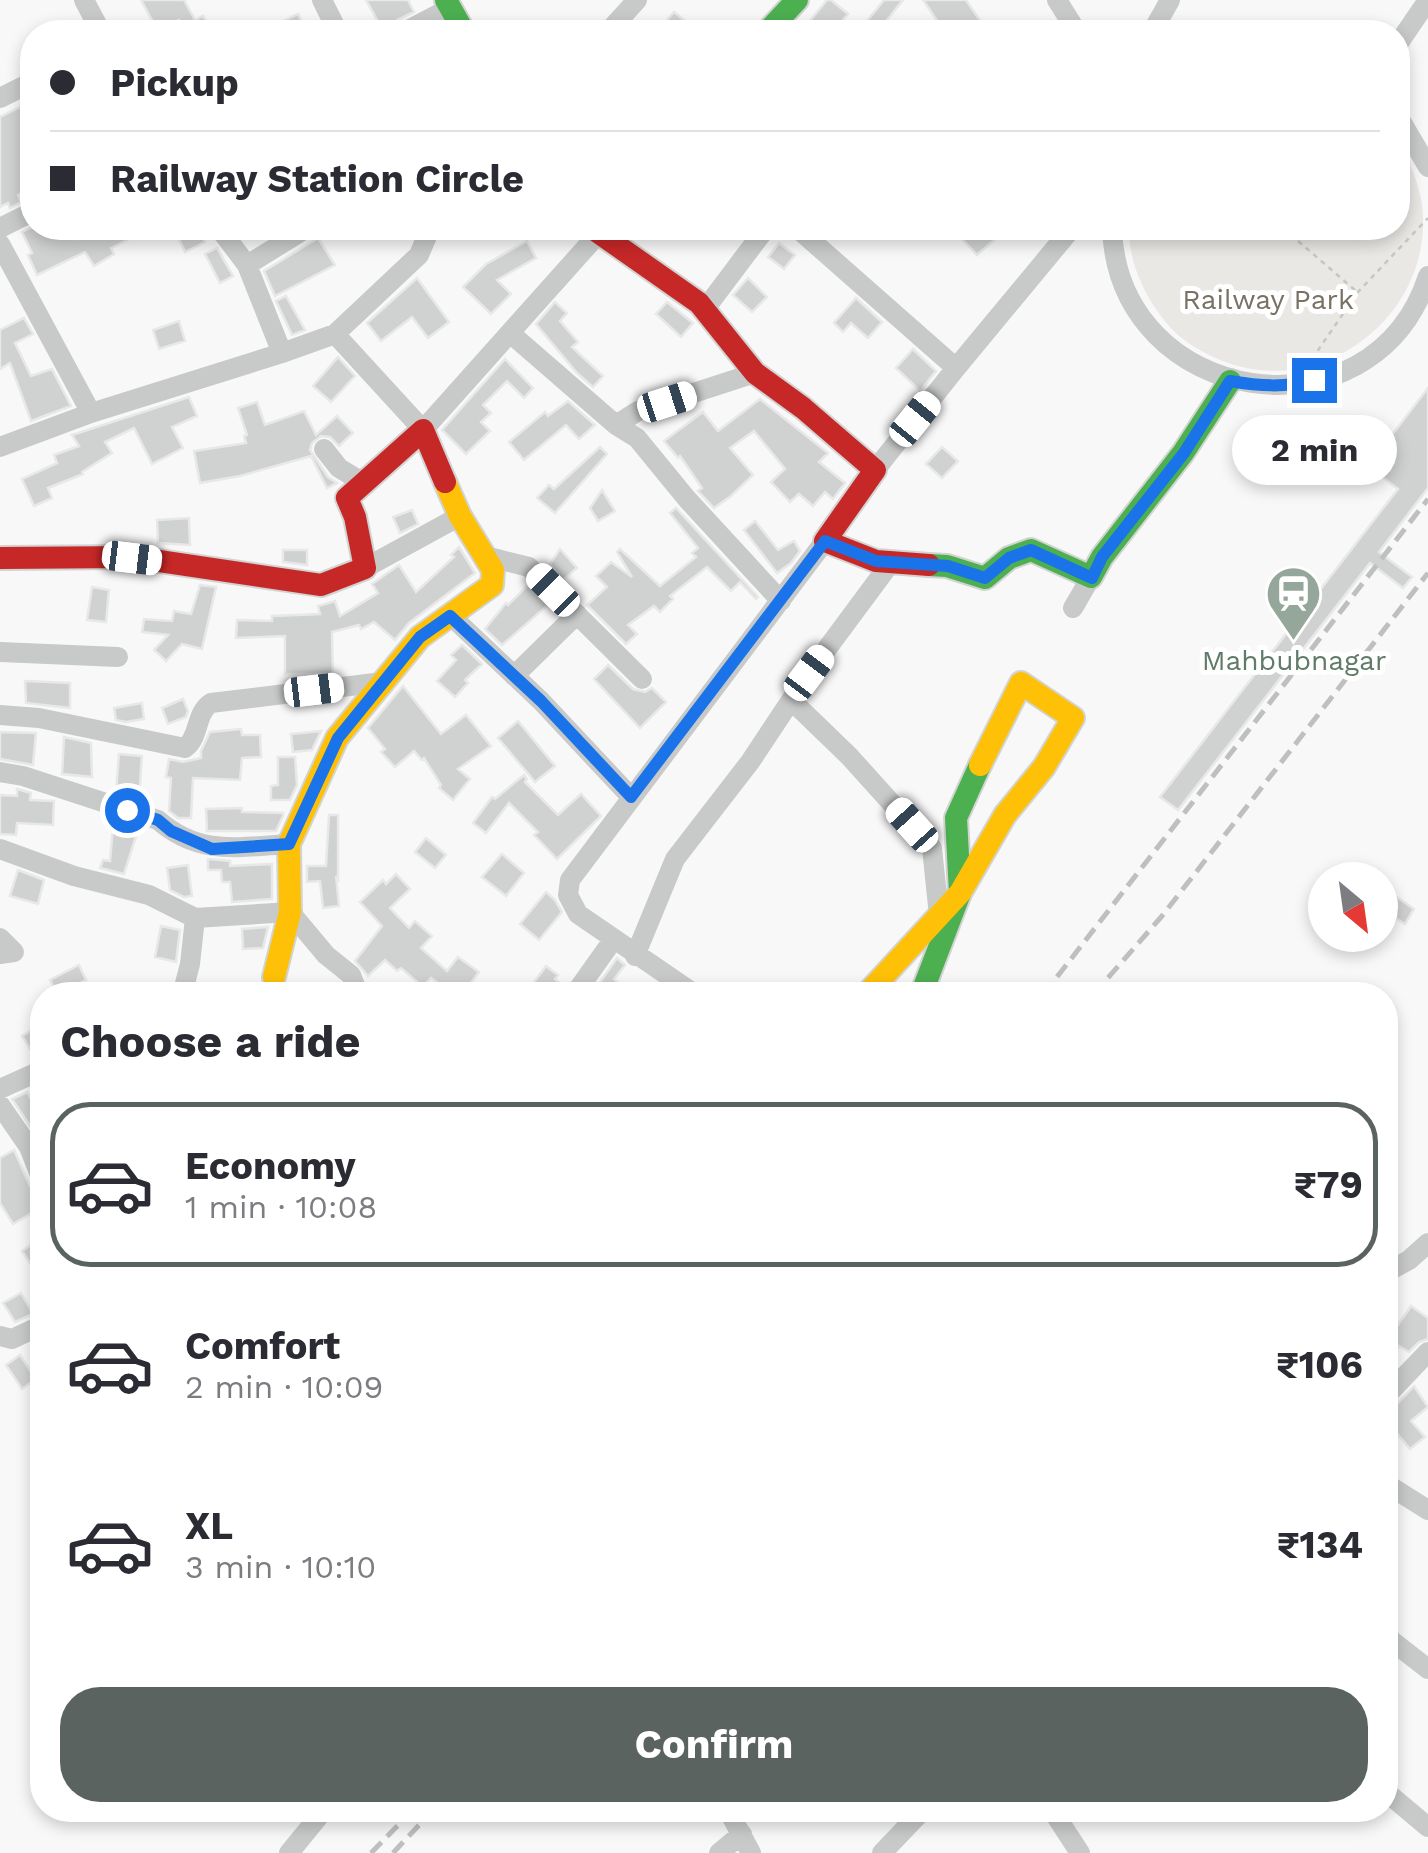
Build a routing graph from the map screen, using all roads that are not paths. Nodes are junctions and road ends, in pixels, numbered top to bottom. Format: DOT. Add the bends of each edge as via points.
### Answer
graph roads {
  1 [pos="637,0"];
  2 [pos="797,0"];
  3 [pos="1428,0"];
  4 [pos="448,4"];
  5 [pos="423,20"];
  6 [pos="619,20"];
  7 [pos="778,20"];
  8 [pos="1410,26"];
  9 [pos="1410,136"];
  10 [pos="1428,166"];
  11 [pos="228,240"];
  12 [pos="288,240"];
  13 [pos="426,240"];
  14 [pos="589,240"];
  15 [pos="613,240"];
  16 [pos="757,240"];
  17 [pos="811,240"];
  18 [pos="1062,240"];
  19 [pos="1114,240"];
  20 [pos="0,244"];
  21 [pos="246,266"];
  22 [pos="1428,276"];
  23 [pos="705,309"];
  24 [pos="510,333"];
  25 [pos="335,334"];
  26 [pos="282,353"];
  27 [pos="956,368"];
  28 [pos="754,373"];
  29 [pos="1230,381"];
  30 [pos="91,413"];
  31 [pos="616,425"];
  32 [pos="423,430"];
  33 [pos="0,447"];
  34 [pos="324,449"];
  35 [pos="875,470"];
  36 [pos="364,482"];
  37 [pos="460,516"];
  38 [pos="825,541"];
  39 [pos="485,556"];
  40 [pos="0,558"];
  41 [pos="892,562"];
  42 [pos="364,568"];
  43 [pos="1092,578"];
  44 [pos="781,601"];
  45 [pos="1073,608"];
  46 [pos="577,614"];
  47 [pos="450,616"];
  48 [pos="0,652"];
  49 [pos="118,657"];
  50 [pos="514,676"];
  51 [pos="642,679"];
  52 [pos="383,682"];
  53 [pos="791,700"];
  54 [pos="0,715"];
  55 [pos="0,772"];
  56 [pos="631,797"];
  57 [pos="289,844"];
  58 [pos="0,850"];
  59 [pos="960,893"];
  60 [pos="290,912"];
  61 [pos="940,916"];
  62 [pos="195,918"];
  63 [pos="0,938"];
  64 [pos="613,940"];
  65 [pos="0,954"];
  66 [pos="635,956"];
  67 [pos="274,977"];
  68 [pos="185,982"];
  69 [pos="354,982"];
  70 [pos="583,982"];
  71 [pos="676,982"];
  72 [pos="878,982"];
  73 [pos="926,982"];
  74 [pos="30,1075"];
  75 [pos="0,1089"];
  76 [pos="0,1105"];
  77 [pos="30,1152"];
  78 [pos="1428,1243"];
  79 [pos="1398,1266"];
  80 [pos="30,1331"];
  81 [pos="0,1336"];
  82 [pos="1428,1352"];
  83 [pos="1398,1383"];
  84 [pos="1398,1491"];
  85 [pos="1428,1510"];
  86 [pos="1398,1645"];
  87 [pos="1428,1669"];
  88 [pos="1398,1802"];
  89 [pos="314,1822"];
  90 [pos="912,1822"];
  91 [pos="1058,1822"];
  92 [pos="1428,1827"];
  93 [pos="746,1844"];
  94 [pos="289,1853"];
  95 [pos="720,1853"];
  96 [pos="882,1853"];
  97 [pos="1080,1853"];
  1 -- 6 [label="street"];
  2 -- 7 [label="street"];
  3 -- 8 [label="street"];
  4 -- 5 [label="street"];
  9 -- 10 [label="street"];
  11 -- 21 [label="street"];
  12 -- 21 [label="street"];
  13 -- 25 [label="street" via="419,255"];
  14 -- 24 [label="street"];
  15 -- 23 [label="street"];
  16 -- 23 [label="street"];
  17 -- 27 [label="street"];
  18 -- 27 [label="street"];
  19 -- 29 [label="street" via="1121,281 1146,325 1184,360"];
  20 -- 30 [label="street"];
  21 -- 26 [label="street"];
  22 -- 29 [label="street" via="1401,327 1371,355 1334,375 1294,386"];
  23 -- 28 [label="street"];
  24 -- 31 [label="street"];
  24 -- 32 [label="street"];
  25 -- 26 [label="street"];
  25 -- 32 [label="street"];
  26 -- 30 [label="street"];
  27 -- 35 [label="street"];
  28 -- 31 [label="street" via="638,411"];
  28 -- 35 [label="street"];
  29 -- 43 [label="street"];
  30 -- 33 [label="street"];
  31 -- 44 [label="street" via="637,438"];
  32 -- 36 [label="street"];
  32 -- 37 [label="street"];
  34 -- 36 [label="street" via="339,468"];
  35 -- 38 [label="street"];
  36 -- 42 [label="street" via="347,498"];
  37 -- 39 [label="street"];
  37 -- 42 [label="street"];
  38 -- 41 [label="street"];
  38 -- 44 [label="street"];
  39 -- 46 [label="street" via="529,566"];
  39 -- 47 [label="street" via="492,585"];
  40 -- 42 [label="street" via="132,558 320,585"];
  41 -- 43 [label="street" via="948,566 985,578 1031,550"];
  41 -- 53 [label="street"];
  43 -- 45 [label="street"];
  44 -- 56 [label="street"];
  46 -- 50 [label="street"];
  46 -- 51 [label="street"];
  47 -- 50 [label="street"];
  47 -- 52 [label="street" via="420,637"];
  48 -- 49 [label="street"];
  50 -- 56 [label="street"];
  52 -- 54 [label="street" via="211,703 185,748"];
  52 -- 57 [label="street" via="338,738"];
  53 -- 61 [label="street" via="932,848"];
  53 -- 66 [label="street" via="675,859"];
  55 -- 57 [label="street" via="158,820 212,849"];
  56 -- 64 [label="street" via="570,880 568,895 578,914"];
  57 -- 60 [label="street"];
  58 -- 62 [label="street" via="149,895"];
  59 -- 59 [label="street" via="956,818 1021,683 1073,718"];
  59 -- 61 [label="street"];
  59 -- 73 [label="street"];
  60 -- 62 [label="street"];
  60 -- 67 [label="street"];
  60 -- 69 [label="street"];
  61 -- 72 [label="street"];
  62 -- 68 [label="street"];
  63 -- 65 [label="street" via="14,952"];
  64 -- 66 [label="street"];
  64 -- 70 [label="street"];
  66 -- 71 [label="street"];
  74 -- 75 [label="street"];
  76 -- 77 [label="street"];
  78 -- 79 [label="street"];
  80 -- 81 [label="street" via="12,1339"];
  82 -- 83 [label="street"];
  84 -- 85 [label="street"];
  86 -- 87 [label="street"];
  88 -- 92 [label="street"];
  89 -- 94 [label="street"];
  90 -- 96 [label="street"];
  91 -- 97 [label="street"];
  93 -- 95 [label="street"];
}
